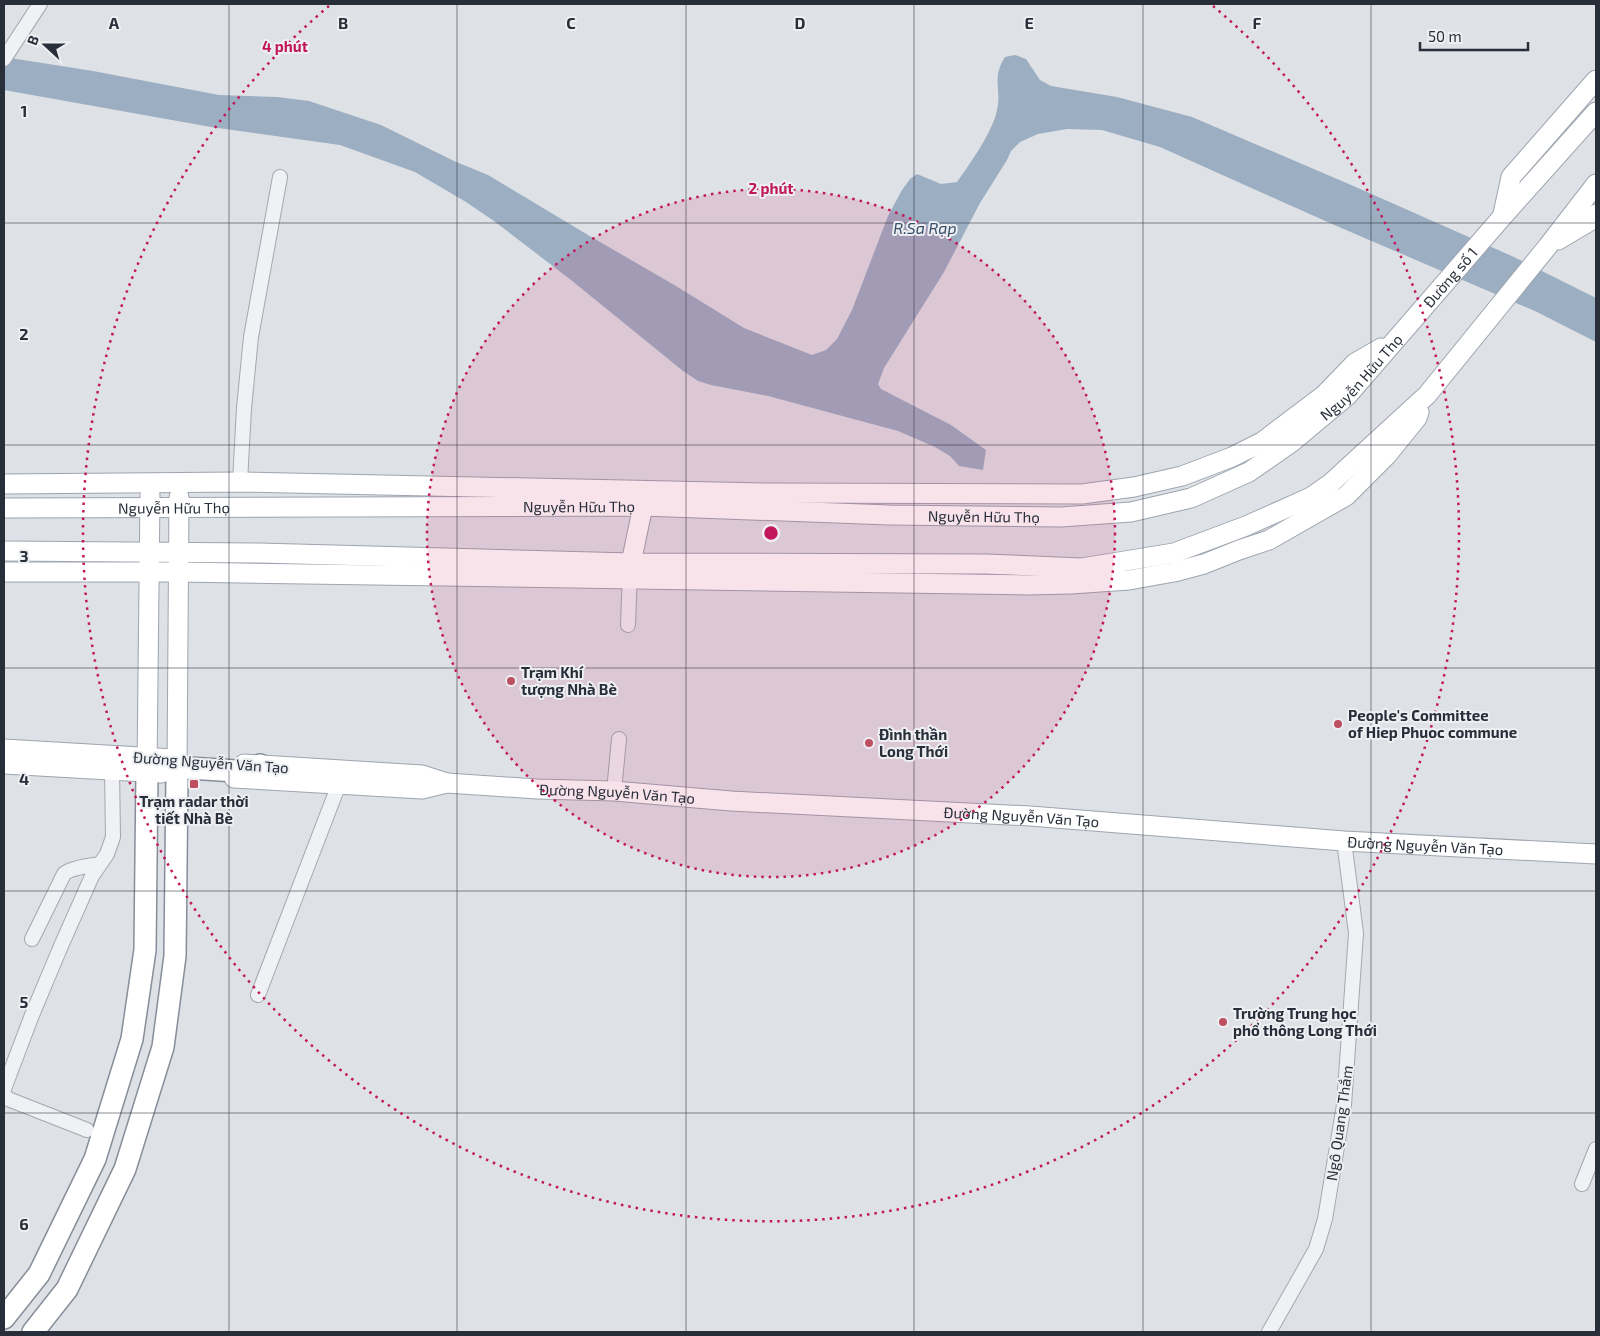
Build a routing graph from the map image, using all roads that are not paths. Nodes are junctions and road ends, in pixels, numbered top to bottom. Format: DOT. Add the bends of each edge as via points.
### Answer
graph roads {
  1 [pos="40,4"];
  2 [pos="6,55"];
  3 [pos="1596,80"];
  4 [pos="1596,112"];
  5 [pos="280,177"];
  6 [pos="1596,184"];
  7 [pos="1596,214"];
  8 [pos="1503,216"];
  9 [pos="1548,246"];
  10 [pos="1397,338"];
  11 [pos="240,482"];
  12 [pos="150,483"];
  13 [pos="179,483"];
  14 [pos="4,484"];
  15 [pos="448,486"];
  16 [pos="892,495"];
  17 [pos="643,506"];
  18 [pos="447,507"];
  19 [pos="4,508"];
  20 [pos="149,508"];
  21 [pos="179,508"];
  22 [pos="889,515"];
  23 [pos="4,551"];
  24 [pos="150,552"];
  25 [pos="179,552"];
  26 [pos="630,571"];
  27 [pos="4,572"];
  28 [pos="149,572"];
  29 [pos="179,572"];
  30 [pos="628,625"];
  31 [pos="619,739"];
  32 [pos="4,749"];
  33 [pos="4,764"];
  34 [pos="147,765"];
  35 [pos="260,765"];
  36 [pos="178,767"];
  37 [pos="112,770"];
  38 [pos="447,783"];
  39 [pos="339,784"];
  40 [pos="614,791"];
  41 [pos="1344,841"];
  42 [pos="1596,854"];
  43 [pos="99,864"];
  44 [pos="32,940"];
  45 [pos="258,995"];
  46 [pos="4,1089"];
  47 [pos="4,1094"];
  48 [pos="87,1130"];
  49 [pos="1596,1149"];
  50 [pos="1582,1184"];
  51 [pos="4,1318"];
  52 [pos="32,1332"];
  53 [pos="1270,1332"];
  1 -- 2 [label="street"];
  3 -- 8 [label="main road" via="1511,177"];
  4 -- 8 [label="main road"];
  5 -- 11 [label="street" via="251,337"];
  6 -- 9 [label="main road"];
  7 -- 9 [label="main road"];
  8 -- 10 [label="main road, Đường số 1"];
  9 -- 26 [label="main road" via="1427,395 1331,483 1312,497 1174,553 1082,568 986,564 723,572"];
  10 -- 16 [label="main road, Nguyễn Hữu Thọ" via="1355,363 1324,395 1262,442 1182,476 1082,494"];
  10 -- 22 [label="main road, Nguyễn Hữu Thọ" via="1346,396 1292,442 1249,472 1191,498 1131,512 1061,517"];
  11 -- 13 [label="main road, Nguyễn Hữu Thọ"];
  11 -- 15 [label="main road, Nguyễn Hữu Thọ"];
  12 -- 13 [label="main road, Nguyễn Hữu Thọ"];
  12 -- 14 [label="main road, Nguyễn Hữu Thọ"];
  12 -- 20 [label="main road"];
  13 -- 21 [label="main road"];
  15 -- 16 [label="main road, Nguyễn Hữu Thọ"];
  15 -- 18 [label="main road"];
  16 -- 22 [label="main road"];
  17 -- 18 [label="main road, Nguyễn Hữu Thọ"];
  17 -- 22 [label="main road, Nguyễn Hữu Thọ"];
  17 -- 26 [label="main road"];
  18 -- 21 [label="main road, Nguyễn Hữu Thọ"];
  19 -- 20 [label="main road, Nguyễn Hữu Thọ"];
  20 -- 21 [label="main road, Nguyễn Hữu Thọ"];
  20 -- 24 [label="main road"];
  21 -- 25 [label="main road"];
  23 -- 24 [label="main road"];
  24 -- 25 [label="main road"];
  24 -- 28 [label="main road"];
  25 -- 26 [label="main road"];
  25 -- 29 [label="main road"];
  26 -- 29 [label="main road"];
  26 -- 30 [label="street"];
  27 -- 28 [label="main road"];
  28 -- 29 [label="main road"];
  28 -- 34 [label="main road"];
  29 -- 36 [label="main road"];
  31 -- 40 [label="street"];
  32 -- 34 [label="main road, Đường Nguyễn Văn Tạo"];
  33 -- 37 [label="main road, Đường Nguyễn Văn Tạo"];
  34 -- 36 [label="highway"];
  34 -- 37 [label="main road, Đường Nguyễn Văn Tạo"];
  34 -- 51 [label="highway" via="145,950 132,1039 95,1159 39,1274"];
  35 -- 36 [label="highway" via="252,772"];
  35 -- 38 [label="main road, Đường Nguyễn Văn Tạo" via="422,775"];
  36 -- 39 [label="main road, Đường Nguyễn Văn Tạo"];
  36 -- 52 [label="highway" via="175,956 163,1047 125,1169 67,1289"];
  37 -- 43 [label="street" via="113,837"];
  38 -- 39 [label="main road, Đường Nguyễn Văn Tạo" via="422,789"];
  38 -- 40 [label="main road, Đường Nguyễn Văn Tạo"];
  39 -- 45 [label="street"];
  40 -- 41 [label="main road, Đường Nguyễn Văn Tạo" via="732,801 1030,816"];
  41 -- 42 [label="main road, Đường Nguyễn Văn Tạo"];
  41 -- 53 [label="street, Ngô Quang Thắm" via="1356,933 1344,1105 1325,1220 1316,1249"];
  43 -- 44 [label="street" via="68,870 64,874"];
  43 -- 46 [label="street" via="32,1015"];
  47 -- 48 [label="street" via="8,1099"];
  49 -- 50 [label="street"];
}
